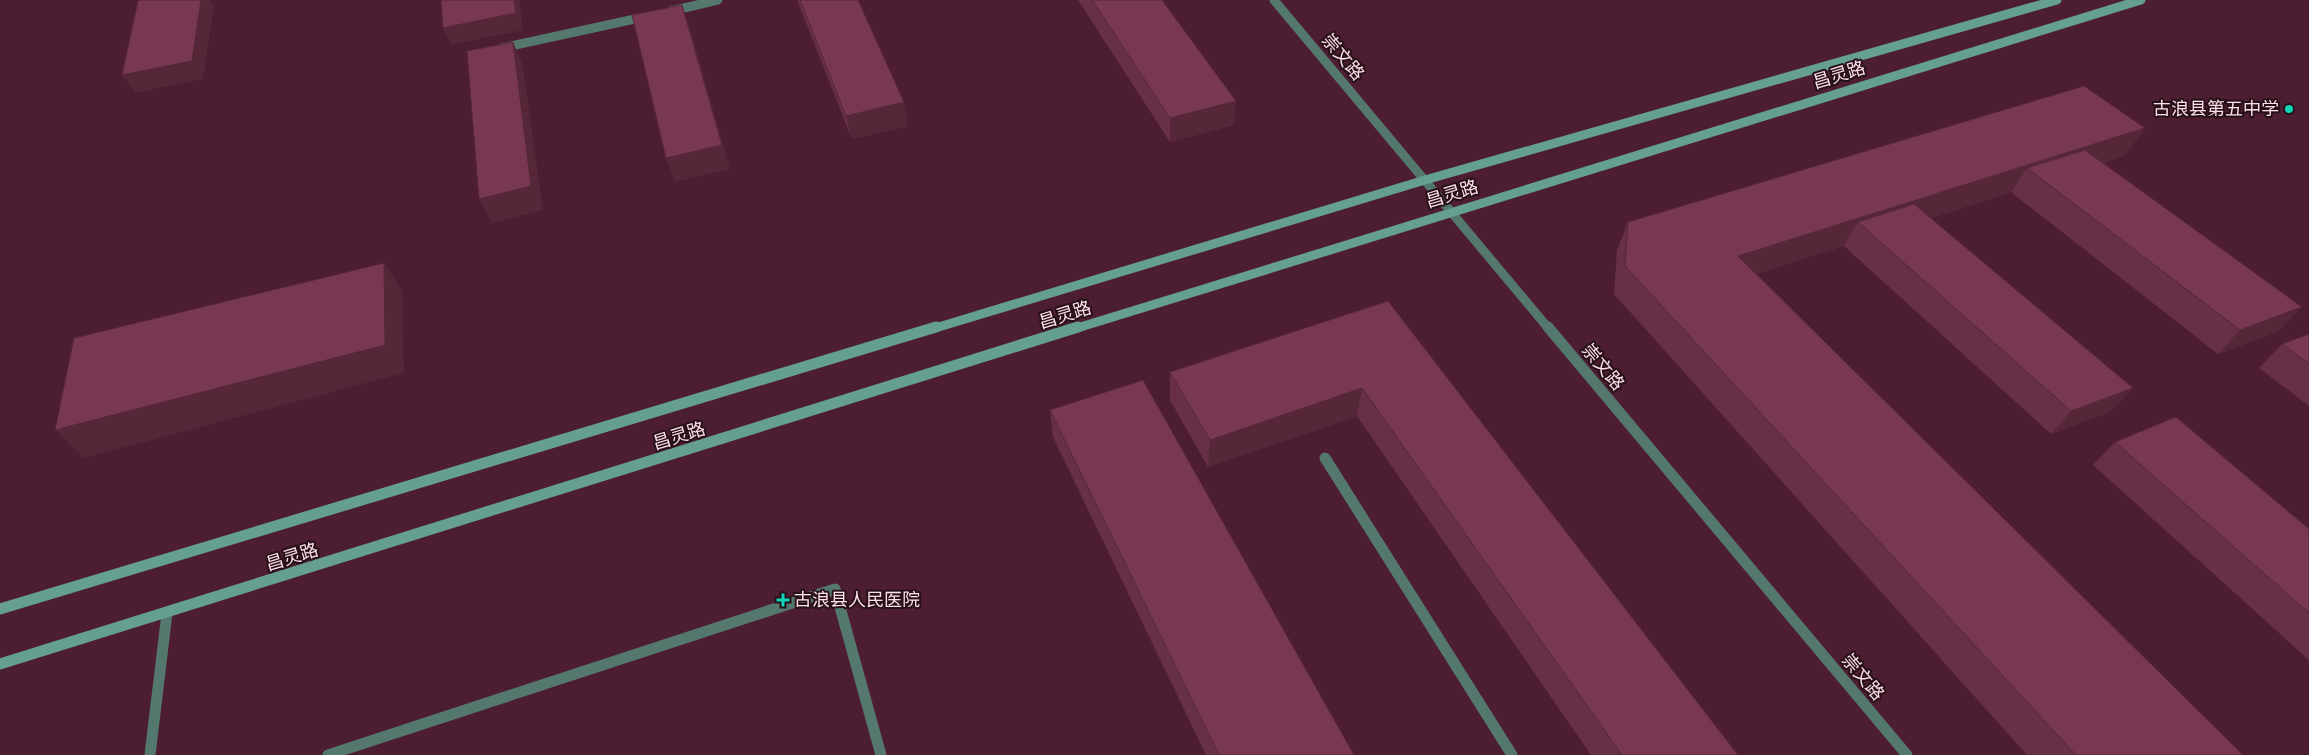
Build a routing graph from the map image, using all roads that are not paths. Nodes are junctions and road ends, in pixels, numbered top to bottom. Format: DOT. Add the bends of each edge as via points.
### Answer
graph roads {
  1 [pos="718,0"];
  2 [pos="1274,0"];
  3 [pos="2057,0"];
  4 [pos="2141,0"];
  5 [pos="662,13"];
  6 [pos="652,15"];
  7 [pos="491,51"];
  8 [pos="1425,180"];
  9 [pos="1451,211"];
  10 [pos="1325,458"];
  11 [pos="0,609"];
  12 [pos="167,613"];
  13 [pos="0,664"];
  14 [pos="150,755"];
  15 [pos="328,755"];
  16 [pos="882,755"];
  17 [pos="1512,755"];
  18 [pos="1907,755"];
  1 -- 5 [label="street"];
  2 -- 8 [label="street, 崇文路"];
  3 -- 8 [label="main road, 昌灵路"];
  4 -- 9 [label="main road, 昌灵路"];
  6 -- 7 [label="street"];
  8 -- 9 [label="street, 崇文路"];
  8 -- 11 [label="main road, 昌灵路"];
  9 -- 12 [label="main road, 昌灵路"];
  9 -- 18 [label="street, 崇文路"];
  10 -- 17 [label="street"];
  12 -- 13 [label="main road, 昌灵路"];
  12 -- 14 [label="street"];
  15 -- 16 [label="street" via="835,589"];
}
